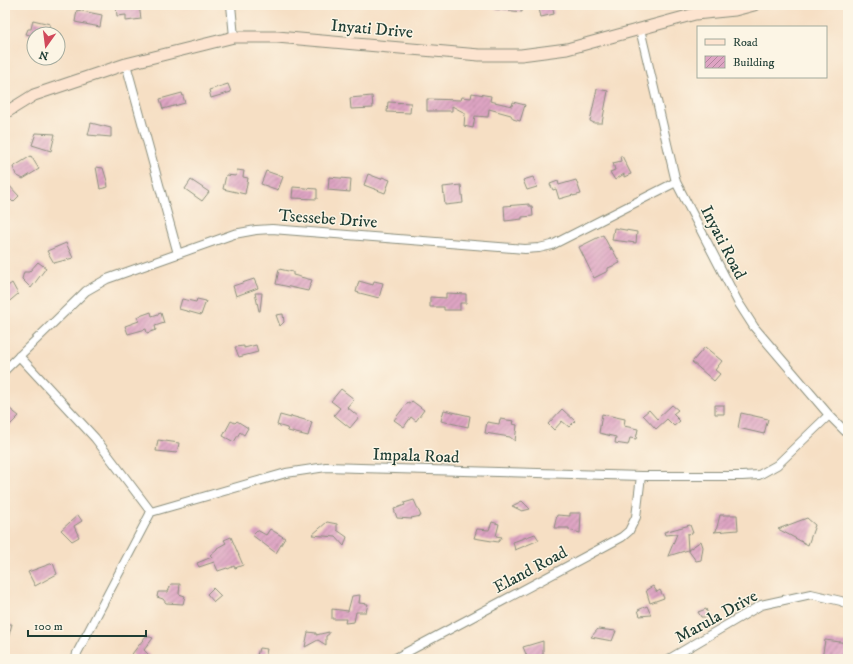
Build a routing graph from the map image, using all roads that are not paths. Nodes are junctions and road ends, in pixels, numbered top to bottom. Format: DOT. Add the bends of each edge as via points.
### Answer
graph roads {
  1 [pos="231,5"];
  2 [pos="754,5"];
  3 [pos="692,9"];
  4 [pos="640,29"];
  5 [pos="234,37"];
  6 [pos="126,64"];
  7 [pos="5,112"];
  8 [pos="676,182"];
  9 [pos="178,254"];
  10 [pos="19,356"];
  11 [pos="5,370"];
  12 [pos="829,414"];
  13 [pos="848,434"];
  14 [pos="642,476"];
  15 [pos="151,512"];
  16 [pos="848,605"];
  17 [pos="76,659"];
  18 [pos="394,659"];
  19 [pos="669,659"];
  1 -- 5 [label="street"];
  2 -- 3 [label="street, Inyati Drive" via="735,10"];
  3 -- 4 [label="street, Inyati Drive"];
  4 -- 5 [label="street, Inyati Drive" via="566,49 521,55 479,55 277,37"];
  4 -- 8 [label="street, Inyati Road"];
  5 -- 6 [label="street, Inyati Drive"];
  6 -- 7 [label="street, Inyati Drive" via="34,95"];
  6 -- 9 [label="street"];
  8 -- 9 [label="street, Tsessebe Drive" via="552,245 539,248 272,229 234,234"];
  8 -- 12 [label="street, Inyati Road" via="738,302 754,327"];
  9 -- 10 [label="street, Tsessebe Drive" via="107,279 86,291"];
  10 -- 11 [label="street, Tsessebe Drive"];
  10 -- 15 [label="street" via="96,438"];
  12 -- 13 [label="street, Inyati Road"];
  12 -- 14 [label="street, Impala Road" via="777,465 759,475"];
  14 -- 15 [label="street, Impala Road" via="326,468 286,473"];
  14 -- 18 [label="street, Eland Road" via="636,517 629,531 622,537"];
  15 -- 17 [label="street"];
  16 -- 19 [label="street, Marula Drive" via="811,594 761,605"];
}
